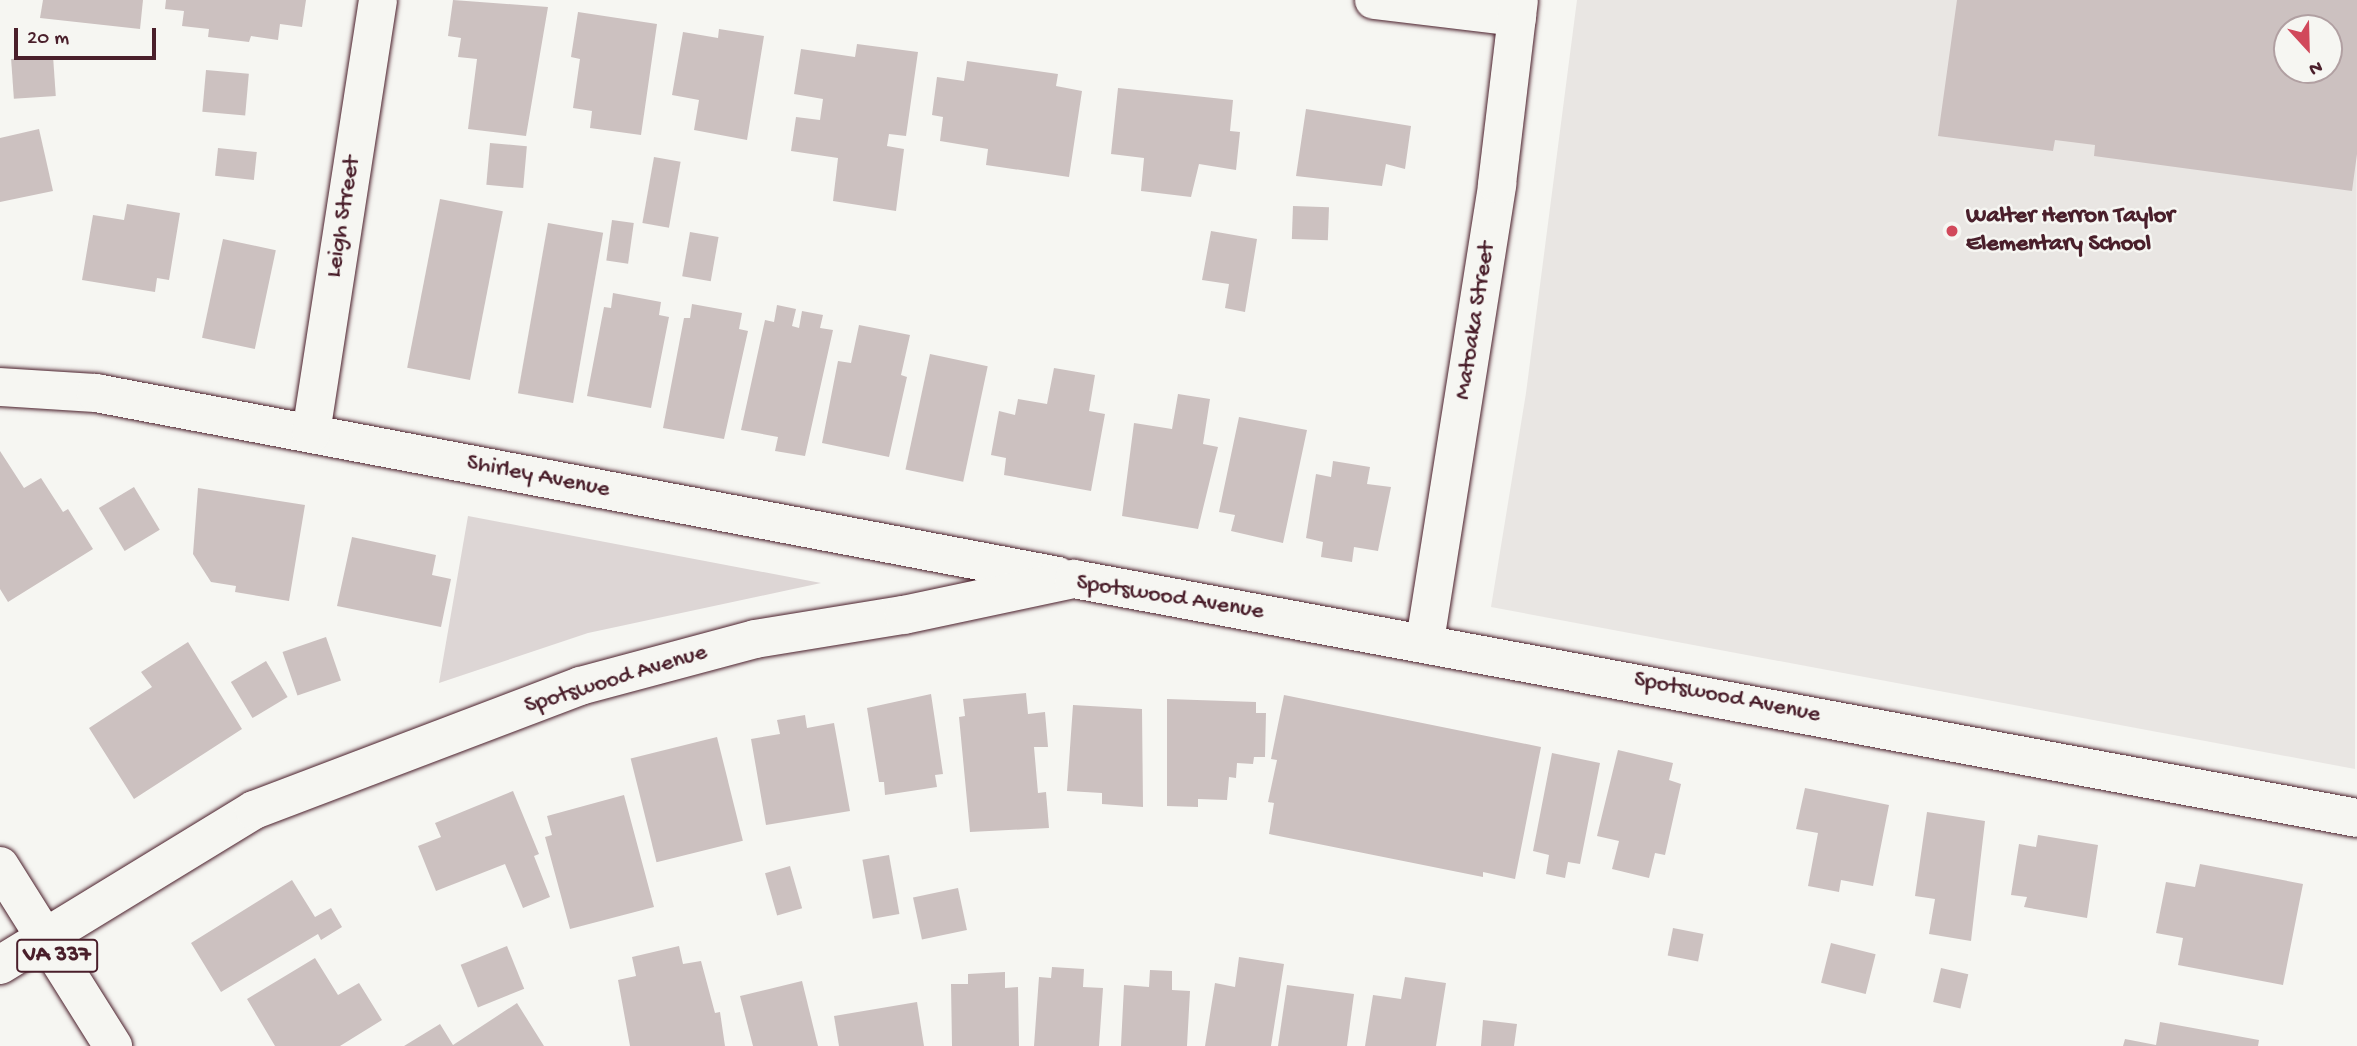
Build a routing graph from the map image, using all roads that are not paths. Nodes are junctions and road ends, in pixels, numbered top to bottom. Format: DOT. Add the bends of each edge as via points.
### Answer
graph roads {
  1 [pos="378,0"];
  2 [pos="1374,0"];
  3 [pos="1518,9"];
  4 [pos="0,387"];
  5 [pos="311,433"];
  6 [pos="1074,579"];
  7 [pos="1425,641"];
  8 [pos="2357,818"];
  9 [pos="0,866"];
  10 [pos="44,935"];
  11 [pos="0,965"];
  12 [pos="113,1046"];
  1 -- 5 [label="street, Leigh Street"];
  2 -- 3 [label="street"];
  3 -- 7 [label="street, Matoaka Street" via="1497,184"];
  4 -- 5 [label="street, Shirley Avenue" via="96,393"];
  5 -- 6 [label="street, Shirley Avenue"];
  6 -- 7 [label="street, Spotswood Avenue"];
  6 -- 10 [label="street, Spotswood Avenue" via="904,615 755,639 580,686 254,810"];
  7 -- 8 [label="street, Spotswood Avenue"];
  9 -- 10 [label="street, VA 337"];
  10 -- 11 [label="street, Spotswood Avenue"];
  10 -- 12 [label="street, VA 337"];
}
